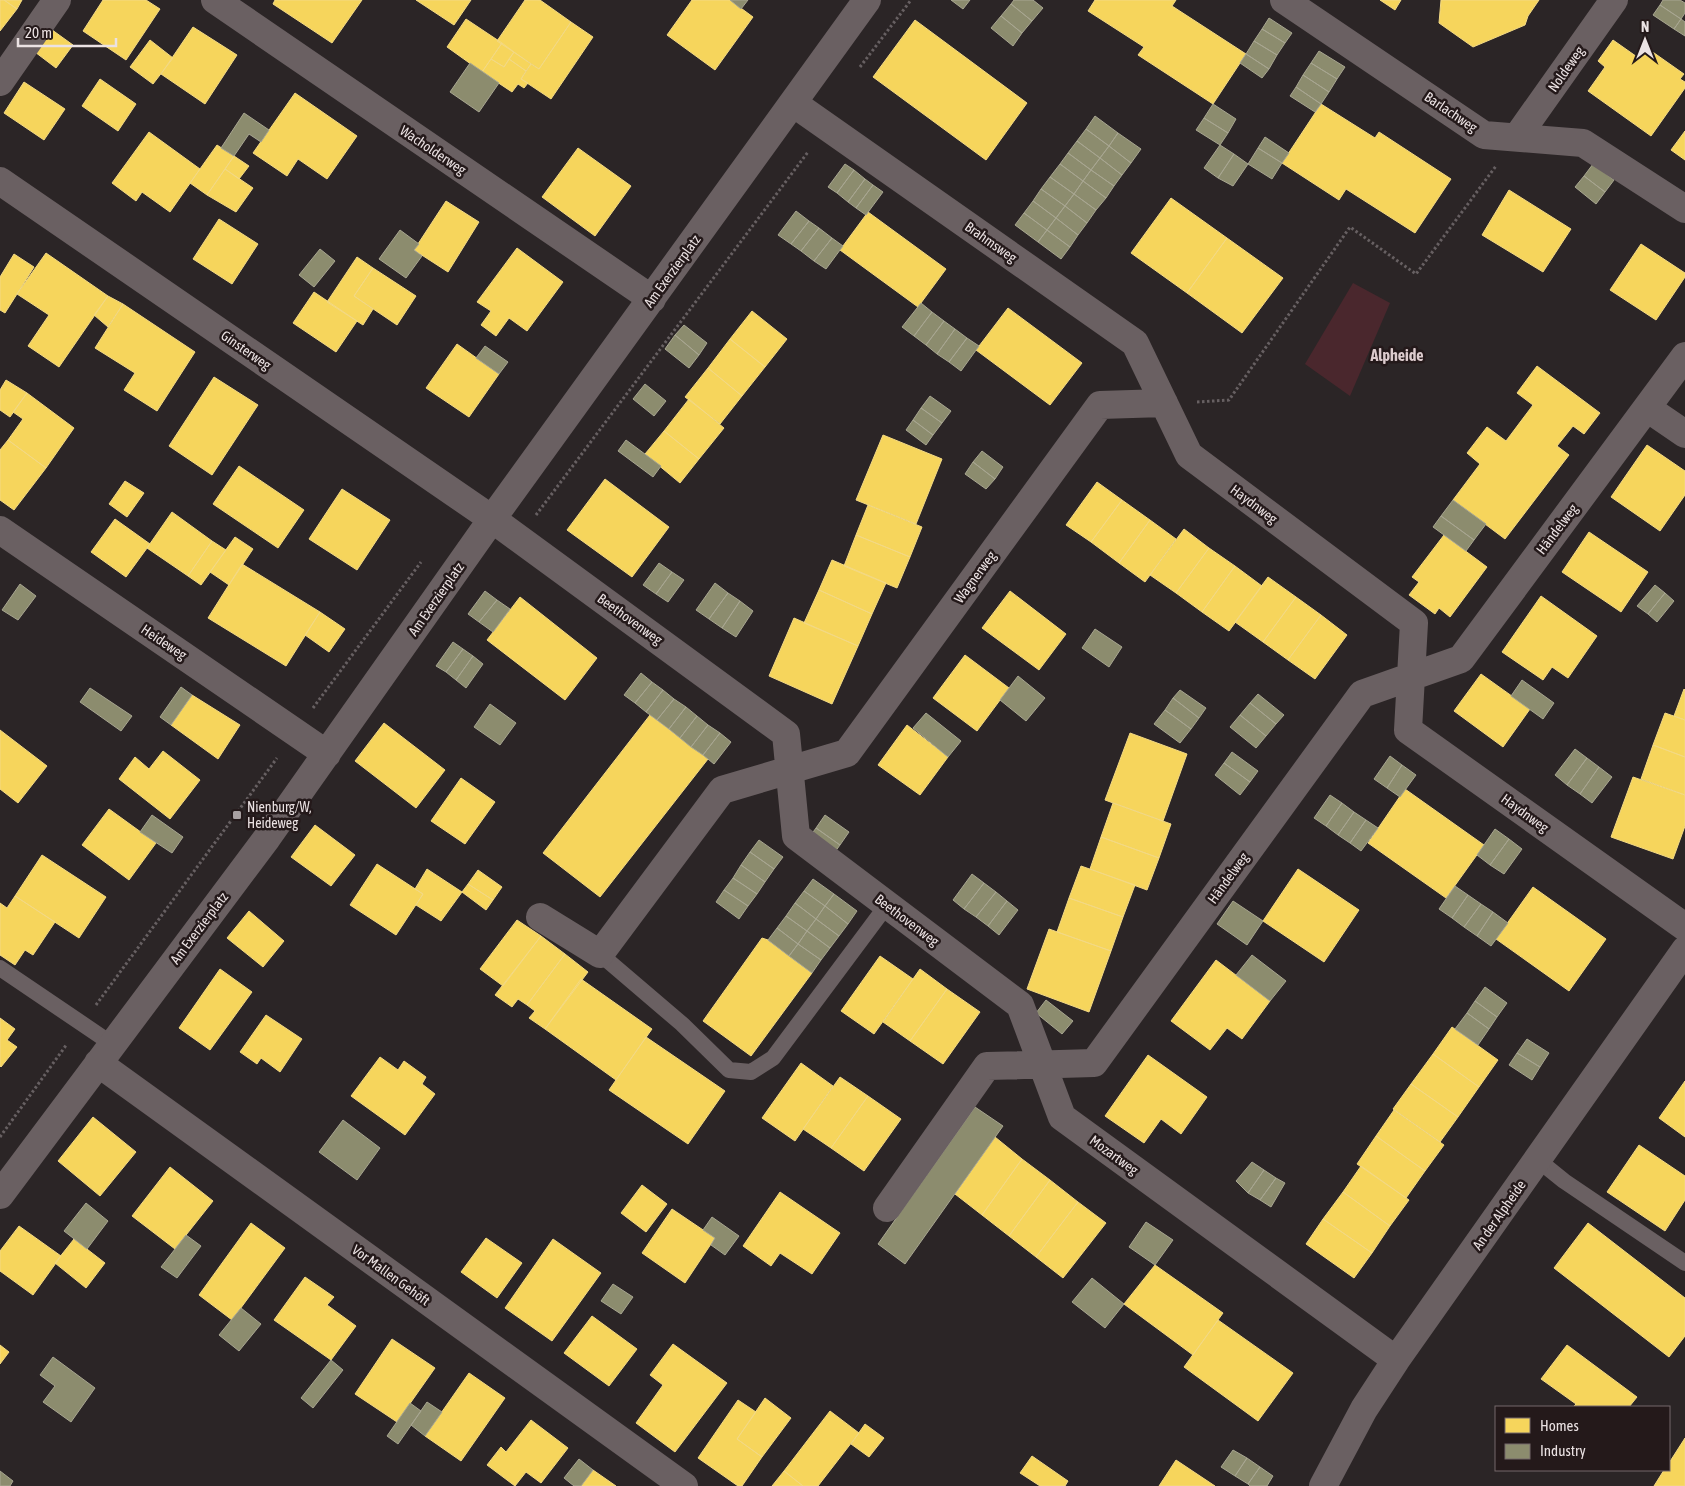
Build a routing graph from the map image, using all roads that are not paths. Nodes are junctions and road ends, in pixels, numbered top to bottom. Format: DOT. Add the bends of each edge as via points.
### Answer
graph roads {
  1 [pos="57,0"];
  2 [pos="215,0"];
  3 [pos="866,0"];
  4 [pos="1284,0"];
  5 [pos="1614,0"];
  6 [pos="0,82"];
  7 [pos="793,103"];
  8 [pos="1517,137"];
  9 [pos="0,181"];
  10 [pos="1685,209"];
  11 [pos="652,300"];
  12 [pos="1685,356"];
  13 [pos="1164,403"];
  14 [pos="1647,408"];
  15 [pos="1685,434"];
  16 [pos="492,519"];
  17 [pos="0,530"];
  18 [pos="1411,677"];
  19 [pos="327,754"];
  20 [pos="790,770"];
  21 [pos="887,905"];
  22 [pos="540,917"];
  23 [pos="1685,927"];
  24 [pos="1685,950"];
  25 [pos="600,954"];
  26 [pos="0,968"];
  27 [pos="105,1054"];
  28 [pos="1043,1064"];
  29 [pos="1538,1160"];
  30 [pos="0,1195"];
  31 [pos="887,1208"];
  32 [pos="1685,1262"];
  33 [pos="1396,1360"];
  34 [pos="684,1486"];
  35 [pos="1322,1486"];
  1 -- 6 [label="street"];
  2 -- 11 [label="street, Wacholderweg"];
  3 -- 7 [label="street, Am Exerzierplatz"];
  4 -- 8 [label="street, Barlachweg" via="1484,135"];
  5 -- 8 [label="street, Noldeweg"];
  7 -- 11 [label="street, Am Exerzierplatz"];
  7 -- 13 [label="street, Brahmsweg" via="1135,343"];
  8 -- 10 [label="street, Barlachweg" via="1584,143"];
  9 -- 16 [label="street, Ginsterweg"];
  11 -- 16 [label="street, Am Exerzierplatz"];
  12 -- 14 [label="street, Händelweg"];
  13 -- 18 [label="street, Haydnweg" via="1189,455 1414,623"];
  13 -- 20 [label="street, Wagnerweg" via="1100,405 847,753"];
  14 -- 15 [label="street"];
  14 -- 18 [label="street, Händelweg" via="1461,659"];
  16 -- 19 [label="street, Am Exerzierplatz"];
  16 -- 20 [label="street, Beethovenweg" via="786,734"];
  17 -- 19 [label="street, Heideweg"];
  18 -- 23 [label="street, Haydnweg" via="1408,730"];
  18 -- 28 [label="street, Händelweg" via="1362,694 1094,1062"];
  19 -- 27 [label="street, Am Exerzierplatz"];
  20 -- 21 [label="street, Beethovenweg" via="796,836"];
  20 -- 25 [label="street" via="722,790"];
  21 -- 25 [label="lane" via="773,1058 751,1072 729,1070 682,1024"];
  21 -- 28 [label="street, Beethovenweg" via="1020,1005"];
  22 -- 25 [label="street"];
  24 -- 29 [label="street, An der Alpheide"];
  26 -- 27 [label="lane"];
  27 -- 30 [label="street, Am Exerzierplatz"];
  27 -- 34 [label="street, Vor Mallen Gehöft"];
  28 -- 31 [label="street" via="987,1066"];
  28 -- 33 [label="street, Mozartweg" via="1062,1117"];
  29 -- 32 [label="lane"];
  29 -- 33 [label="street, An der Alpheide"];
  33 -- 35 [label="street, An der Alpheide" via="1364,1409"];
}
